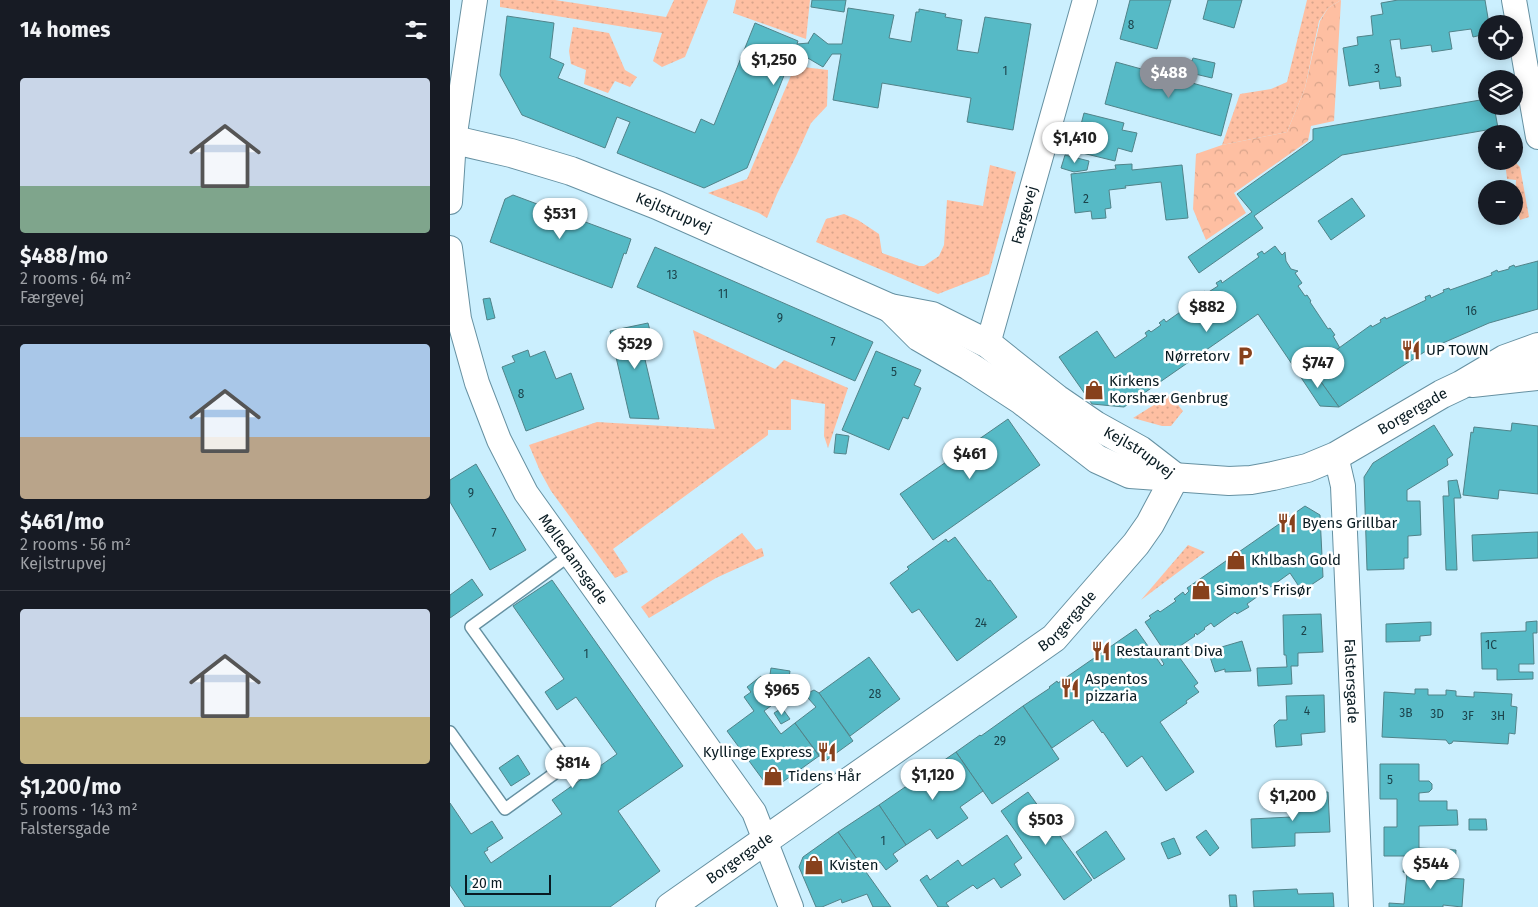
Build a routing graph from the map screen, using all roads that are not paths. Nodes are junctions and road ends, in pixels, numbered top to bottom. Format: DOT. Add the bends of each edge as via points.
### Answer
graph roads {
  1 [pos="475,0"];
  2 [pos="1085,0"];
  3 [pos="1514,0"];
  4 [pos="1538,137"];
  5 [pos="452,140"];
  6 [pos="450,202"];
  7 [pos="450,248"];
  8 [pos="890,308"];
  9 [pos="988,344"];
  10 [pos="1538,347"];
  11 [pos="1538,376"];
  12 [pos="1461,385"];
  13 [pos="1336,456"];
  14 [pos="1175,477"];
  15 [pos="570,555"];
  16 [pos="450,732"];
  17 [pos="765,840"];
  18 [pos="670,907"];
  19 [pos="792,907"];
  20 [pos="1361,907"];
  1 -- 5 [label="street"];
  2 -- 9 [label="street, Færgevej"];
  3 -- 4 [label="street"];
  5 -- 6 [label="street"];
  5 -- 8 [label="street, Kejlstrupvej" via="571,171 657,205"];
  7 -- 15 [label="street, Mølledamsgade" via="459,318 477,383 499,440 526,493"];
  8 -- 9 [label="street, Kejlstrupvej" via="932,316"];
  8 -- 14 [label="street, Kejlstrupvej" via="919,336 1021,400 1097,459 1130,474"];
  9 -- 14 [label="street, Kejlstrupvej" via="1057,398 1095,425 1140,450"];
  10 -- 12 [label="street, Borgergade" via="1505,359"];
  11 -- 12 [label="street, Borgergade"];
  12 -- 13 [label="street, Borgergade"];
  13 -- 14 [label="street, Borgergade" via="1307,468 1251,480"];
  13 -- 20 [label="street, Falstersgade" via="1343,486"];
  14 -- 17 [label="street, Borgergade" via="1136,544 1054,638"];
  15 -- 16 [label="lane" via="471,627 569,763 505,809"];
  15 -- 17 [label="street, Mølledamsgade" via="754,812"];
  17 -- 18 [label="street, Borgergade"];
  17 -- 19 [label="street, Mølledamsgade"];
}
